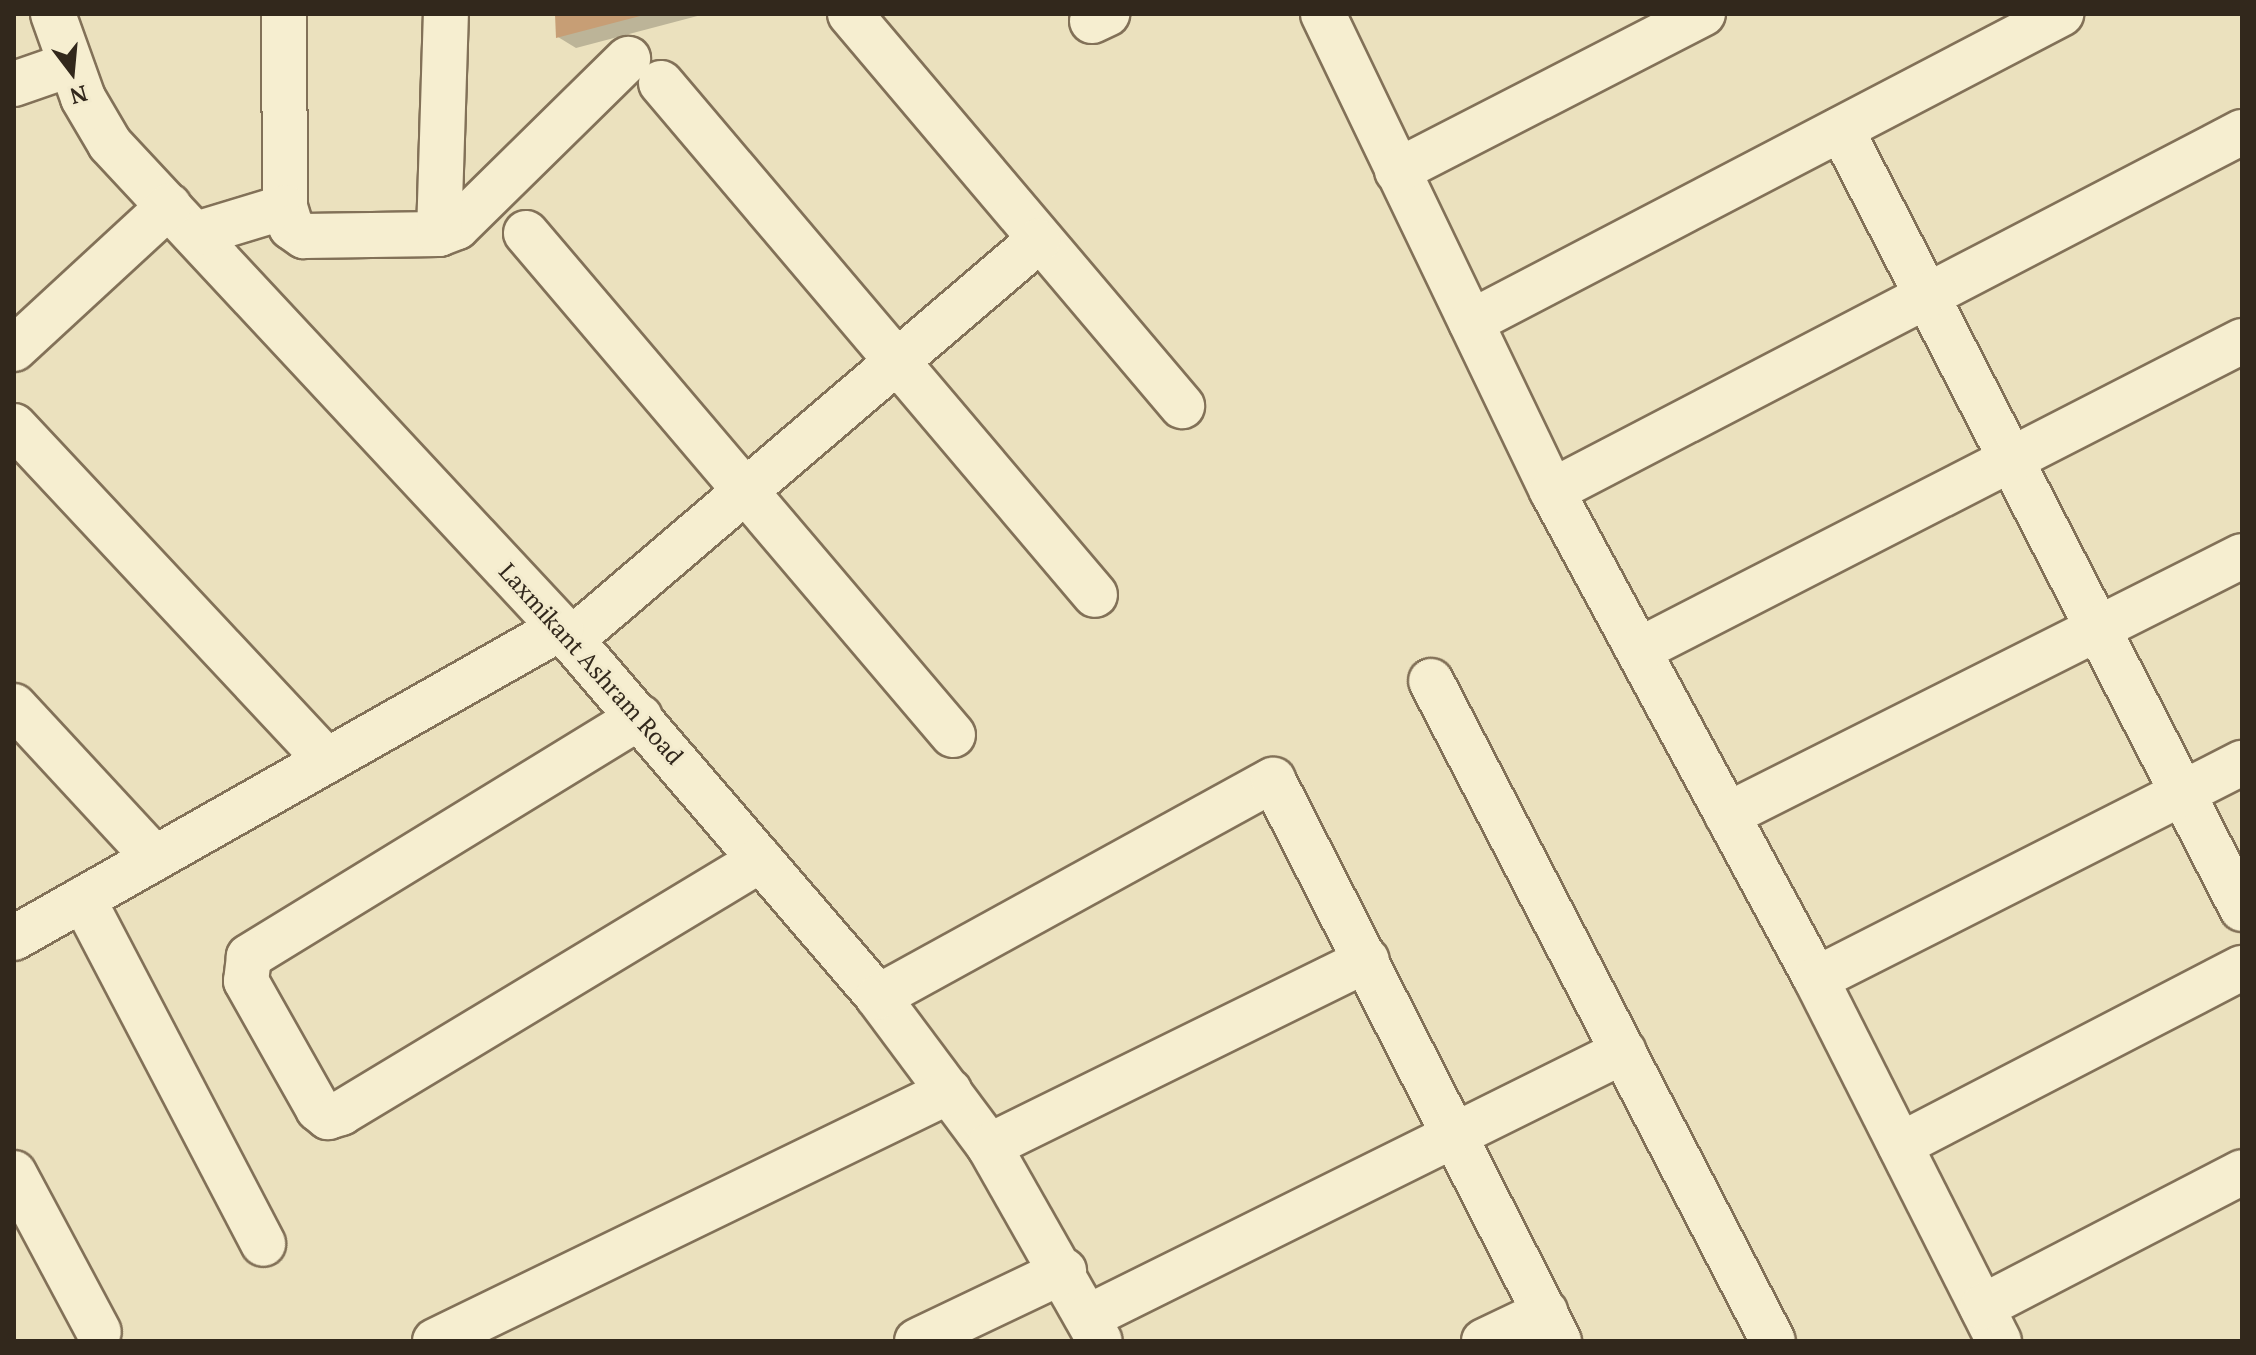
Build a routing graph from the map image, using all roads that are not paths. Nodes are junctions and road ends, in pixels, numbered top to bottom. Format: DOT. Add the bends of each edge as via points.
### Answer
graph roads {
  1 [pos="53,14"];
  2 [pos="284,14"];
  3 [pos="446,14"];
  4 [pos="1323,14"];
  5 [pos="1703,14"];
  6 [pos="2061,14"];
  7 [pos="867,20"];
  8 [pos="69,65"];
  9 [pos="14,84"];
  10 [pos="1841,129"];
  11 [pos="2242,132"];
  12 [pos="1397,171"];
  13 [pos="285,207"];
  14 [pos="183,220"];
  15 [pos="526,233"];
  16 [pos="439,234"];
  17 [pos="1038,241"];
  18 [pos="1931,299"];
  19 [pos="1471,322"];
  20 [pos="2242,341"];
  21 [pos="14,349"];
  22 [pos="897,361"];
  23 [pos="1182,406"];
  24 [pos="14,426"];
  25 [pos="2012,459"];
  26 [pos="745,491"];
  27 [pos="1552,491"];
  28 [pos="2242,556"];
  29 [pos="1095,595"];
  30 [pos="2099,630"];
  31 [pos="566,634"];
  32 [pos="1639,650"];
  33 [pos="1431,681"];
  34 [pos="14,706"];
  35 [pos="640,717"];
  36 [pos="953,735"];
  37 [pos="327,761"];
  38 [pos="2242,763"];
  39 [pos="2183,794"];
  40 [pos="1727,815"];
  41 [pos="155,858"];
  42 [pos="761,860"];
  43 [pos="83,899"];
  44 [pos="2242,909"];
  45 [pos="14,938"];
  46 [pos="1367,960"];
  47 [pos="2242,968"];
  48 [pos="1816,979"];
  49 [pos="878,997"];
  50 [pos="1624,1051"];
  51 [pos="950,1091"];
  52 [pos="1455,1135"];
  53 [pos="1900,1145"];
  54 [pos="989,1146"];
  55 [pos="2242,1172"];
  56 [pos="14,1173"];
  57 [pos="263,1244"];
  58 [pos="1064,1271"];
  59 [pos="1990,1324"];
  60 [pos="1552,1326"];
  61 [pos="1094,1329"];
  62 [pos="99,1332"];
  63 [pos="435,1341"];
  64 [pos="917,1341"];
  65 [pos="1484,1341"];
  66 [pos="1773,1341"];
  1 -- 8 [label="street, Laxmikant Ashram Road"];
  2 -- 13 [label="street"];
  3 -- 16 [label="street"];
  4 -- 12 [label="street"];
  5 -- 12 [label="street"];
  6 -- 10 [label="street"];
  7 -- 17 [label="street"];
  8 -- 9 [label="street"];
  8 -- 14 [label="street, Laxmikant Ashram Road" via="110,144"];
  10 -- 18 [label="street"];
  10 -- 19 [label="street"];
  11 -- 18 [label="street"];
  12 -- 19 [label="street"];
  13 -- 14 [label="street"];
  13 -- 16 [label="street" via="291,227 304,236"];
  14 -- 21 [label="street"];
  14 -- 31 [label="street, Laxmikant Ashram Road"];
  15 -- 26 [label="street"];
  16 -- 22 [label="street" via="476,213 644,71"];
  17 -- 22 [label="street"];
  17 -- 23 [label="street"];
  18 -- 25 [label="street"];
  18 -- 27 [label="street"];
  19 -- 27 [label="street"];
  20 -- 25 [label="street"];
  22 -- 26 [label="street"];
  22 -- 29 [label="street"];
  24 -- 37 [label="street"];
  25 -- 30 [label="street"];
  25 -- 32 [label="street"];
  26 -- 31 [label="street"];
  26 -- 36 [label="street"];
  27 -- 32 [label="street"];
  28 -- 30 [label="street"];
  30 -- 39 [label="street"];
  30 -- 40 [label="street"];
  31 -- 35 [label="street, Laxmikant Ashram Road"];
  31 -- 37 [label="street"];
  32 -- 40 [label="street"];
  33 -- 50 [label="street"];
  34 -- 41 [label="street"];
  35 -- 42 [label="street, Laxmikant Ashram Road"];
  35 -- 42 [label="street" via="249,957 246,981 318,1109 328,1117 341,1113"];
  37 -- 41 [label="street"];
  38 -- 39 [label="street"];
  39 -- 44 [label="street"];
  39 -- 48 [label="street"];
  40 -- 48 [label="street"];
  41 -- 43 [label="street"];
  42 -- 49 [label="street, Laxmikant Ashram Road"];
  43 -- 45 [label="street"];
  43 -- 57 [label="street"];
  46 -- 49 [label="street" via="1279,786 1266,780"];
  46 -- 52 [label="street"];
  46 -- 54 [label="street"];
  47 -- 53 [label="street"];
  48 -- 53 [label="street"];
  49 -- 51 [label="street, Laxmikant Ashram Road"];
  50 -- 52 [label="street"];
  50 -- 66 [label="street"];
  51 -- 54 [label="street, Laxmikant Ashram Road"];
  51 -- 63 [label="street"];
  52 -- 60 [label="street"];
  52 -- 61 [label="street"];
  53 -- 59 [label="street"];
  54 -- 58 [label="street, Laxmikant Ashram Road"];
  55 -- 59 [label="street"];
  56 -- 62 [label="street"];
  58 -- 61 [label="street, Laxmikant Ashram Road"];
  58 -- 64 [label="street"];
  60 -- 65 [label="street"];
}
